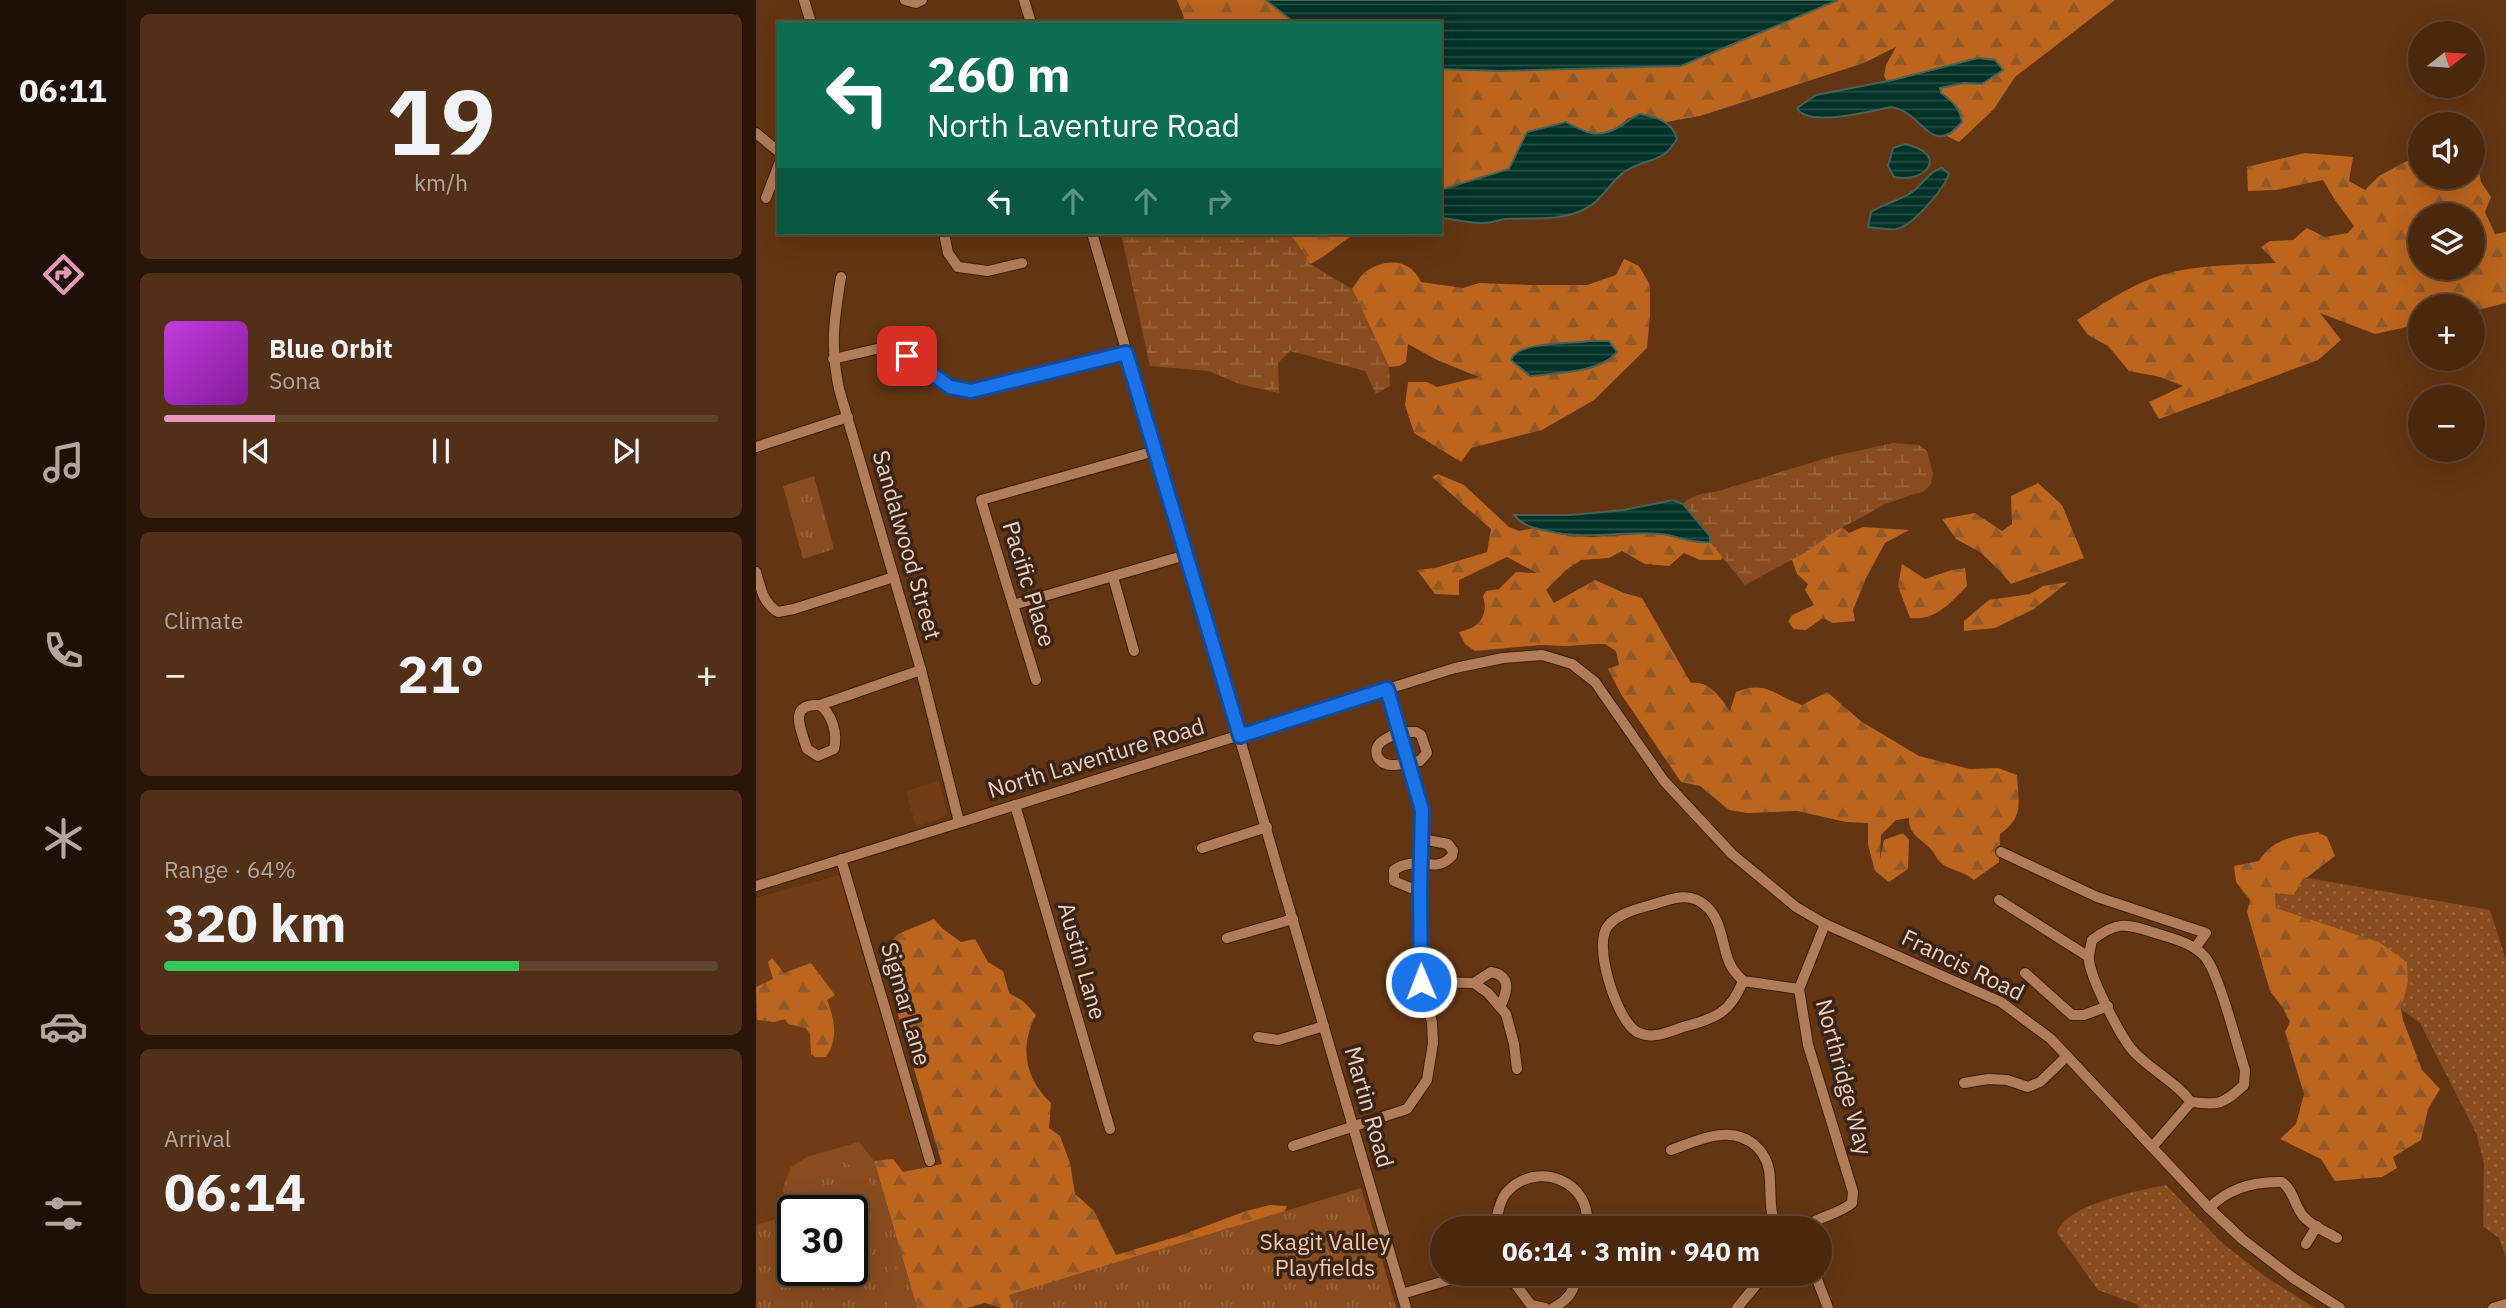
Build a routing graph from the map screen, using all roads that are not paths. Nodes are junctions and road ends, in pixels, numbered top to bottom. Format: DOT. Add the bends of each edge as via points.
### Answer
graph roads {
  1 [pos="804,0"];
  2 [pos="905,0"];
  3 [pos="922,0"];
  4 [pos="1024,0"];
  5 [pos="810,21"];
  6 [pos="1030,21"];
  7 [pos="756,134"];
  8 [pos="777,150"];
  9 [pos="777,169"];
  10 [pos="766,198"];
  11 [pos="944,235"];
  12 [pos="1093,235"];
  13 [pos="1022,263"];
  14 [pos="841,278"];
  15 [pos="1126,353"];
  16 [pos="833,359"];
  17 [pos="848,417"];
  18 [pos="756,447"];
  19 [pos="1155,451"];
  20 [pos="1186,555"];
  21 [pos="756,572"];
  22 [pos="894,577"];
  23 [pos="1113,577"];
  24 [pos="1013,605"];
  25 [pos="1134,651"];
  26 [pos="1572,664"];
  27 [pos="921,670"];
  28 [pos="1036,680"];
  29 [pos="1387,689"];
  30 [pos="820,705"];
  31 [pos="1400,732"];
  32 [pos="1240,736"];
  33 [pos="1408,762"];
  34 [pos="1015,805"];
  35 [pos="959,822"];
  36 [pos="1267,827"];
  37 [pos="1422,839"];
  38 [pos="1202,848"];
  39 [pos="2001,852"];
  40 [pos="841,859"];
  41 [pos="1421,862"];
  42 [pos="756,886"];
  43 [pos="1420,892"];
  44 [pos="1999,900"];
  45 [pos="1293,919"];
  46 [pos="1825,924"];
  47 [pos="1227,937"];
  48 [pos="2195,948"];
  49 [pos="2089,957"];
  50 [pos="2025,974"];
  51 [pos="1743,981"];
  52 [pos="1421,982"];
  53 [pos="1474,983"];
  54 [pos="1799,989"];
  55 [pos="1501,1005"];
  56 [pos="2108,1006"];
  57 [pos="1324,1026"];
  58 [pos="1258,1037"];
  59 [pos="2067,1056"];
  60 [pos="1517,1069"];
  61 [pos="1964,1083"];
  62 [pos="2191,1101"];
  63 [pos="1354,1128"];
  64 [pos="1110,1129"];
  65 [pos="1293,1146"];
  66 [pos="2153,1146"];
  67 [pos="1671,1150"];
  68 [pos="930,1161"];
  69 [pos="2208,1208"];
  70 [pos="1498,1216"];
  71 [pos="1587,1216"];
  72 [pos="1773,1216"];
  73 [pos="1827,1216"];
  74 [pos="2317,1226"];
  75 [pos="2337,1238"];
  76 [pos="2306,1244"];
  77 [pos="1430,1286"];
  78 [pos="1517,1286"];
  79 [pos="1574,1286"];
  80 [pos="1755,1286"];
  81 [pos="1820,1286"];
  82 [pos="1402,1294"];
  83 [pos="2506,1304"];
  84 [pos="1406,1308"];
  85 [pos="1545,1308"];
  86 [pos="1553,1308"];
  87 [pos="1737,1308"];
  88 [pos="1828,1308"];
  89 [pos="2340,1308"];
  90 [pos="2493,1308"];
  1 -- 5 [label="street"];
  2 -- 3 [label="street"];
  4 -- 6 [label="street"];
  7 -- 8 [label="street"];
  9 -- 10 [label="street"];
  11 -- 13 [label="street" via="948,254 958,267 988,271"];
  12 -- 15 [label="street, Martin Road"];
  14 -- 16 [label="street, Sandalwood Street"];
  15 -- 16 [label="street" via="971,391 950,387 894,345"];
  15 -- 19 [label="street, Martin Road"];
  16 -- 17 [label="street, Sandalwood Street"];
  17 -- 18 [label="street"];
  17 -- 22 [label="street, Sandalwood Street"];
  19 -- 20 [label="street, Martin Road"];
  19 -- 24 [label="street, Pacific Place" via="981,500"];
  20 -- 23 [label="street"];
  20 -- 32 [label="street, Martin Road"];
  21 -- 22 [label="street" via="768,606 778,612"];
  22 -- 27 [label="street, Sandalwood Street"];
  23 -- 24 [label="street"];
  23 -- 25 [label="street"];
  24 -- 28 [label="street, Pacific Place"];
  26 -- 29 [label="street, North Laventure Road" via="1542,655 1503,658"];
  26 -- 46 [label="street, Francis Road" via="1595,682 1664,780 1724,846 1796,907"];
  27 -- 30 [label="street"];
  27 -- 35 [label="street, Sandalwood Street"];
  29 -- 31 [label="street"];
  29 -- 32 [label="street, North Laventure Road"];
  30 -- 30 [label="street" via="808,704 800,710 798,720 807,749 818,755 834,749 836,740 829,712"];
  31 -- 33 [label="street"];
  31 -- 33 [label="street" via="1416,732 1425,744 1427,753 1420,761"];
  31 -- 33 [label="street" via="1382,740 1376,754 1385,764"];
  32 -- 34 [label="street, North Laventure Road"];
  32 -- 36 [label="street, Martin Road"];
  33 -- 37 [label="street" via="1422,810"];
  34 -- 35 [label="street, North Laventure Road"];
  34 -- 64 [label="street, Austin Lane"];
  35 -- 40 [label="street, North Laventure Road"];
  36 -- 38 [label="street"];
  36 -- 45 [label="street, Martin Road"];
  37 -- 41 [label="street"];
  37 -- 41 [label="street" via="1448,844 1453,852 1447,862"];
  39 -- 48 [label="street" via="2098,897 2206,933"];
  40 -- 42 [label="street, North Laventure Road"];
  40 -- 68 [label="street, Sigmar Lane"];
  41 -- 43 [label="street"];
  41 -- 43 [label="street" via="1394,870 1394,881"];
  43 -- 52 [label="street"];
  44 -- 49 [label="street"];
  45 -- 47 [label="street"];
  45 -- 57 [label="street, Martin Road"];
  46 -- 54 [label="street, Northridge Way"];
  46 -- 59 [label="street, Francis Road" via="2001,1002"];
  48 -- 49 [label="street" via="2122,924 2092,940"];
  48 -- 62 [label="street" via="2207,958 2214,974 2245,1070 2244,1085 2229,1099 2214,1105"];
  49 -- 56 [label="street"];
  50 -- 56 [label="street" via="2072,1015"];
  51 -- 51 [label="street" via="1730,965 1717,921 1705,905 1692,898 1681,897 1623,915 1603,934 1602,956 1621,1014 1638,1032 1652,1036 1717,1017 1730,1005"];
  51 -- 54 [label="street"];
  52 -- 53 [label="street"];
  52 -- 63 [label="street" via="1432,1022 1427,1080 1407,1109"];
  53 -- 55 [label="street"];
  53 -- 55 [label="street" via="1491,972 1501,974 1507,990"];
  54 -- 73 [label="street, Northridge Way" via="1808,1045 1853,1192 1852,1203"];
  55 -- 60 [label="street"];
  56 -- 62 [label="street" via="2134,1053"];
  57 -- 58 [label="street" via="1278,1040"];
  57 -- 63 [label="street, Martin Road"];
  59 -- 61 [label="street" via="2028,1087 2007,1080"];
  59 -- 66 [label="street, Francis Road"];
  62 -- 66 [label="street"];
  63 -- 65 [label="street"];
  63 -- 82 [label="street, Martin Road"];
  66 -- 69 [label="street, Francis Road"];
  67 -- 72 [label="street" via="1713,1136 1732,1134 1750,1140 1765,1155"];
  69 -- 74 [label="street" via="2235,1189 2282,1182 2291,1189 2302,1216"];
  69 -- 89 [label="street, Francis Road" via="2293,1278"];
  70 -- 71 [label="street" via="1504,1194 1520,1181 1542,1175 1568,1183 1582,1198"];
  74 -- 75 [label="street"];
  74 -- 76 [label="street"];
  77 -- 82 [label="street"];
  78 -- 85 [label="street" via="1531,1305"];
  79 -- 86 [label="street" via="1568,1300"];
  80 -- 87 [label="street"];
  81 -- 88 [label="street"];
  82 -- 84 [label="street, Martin Road"];
  83 -- 90 [label="street"];
}
